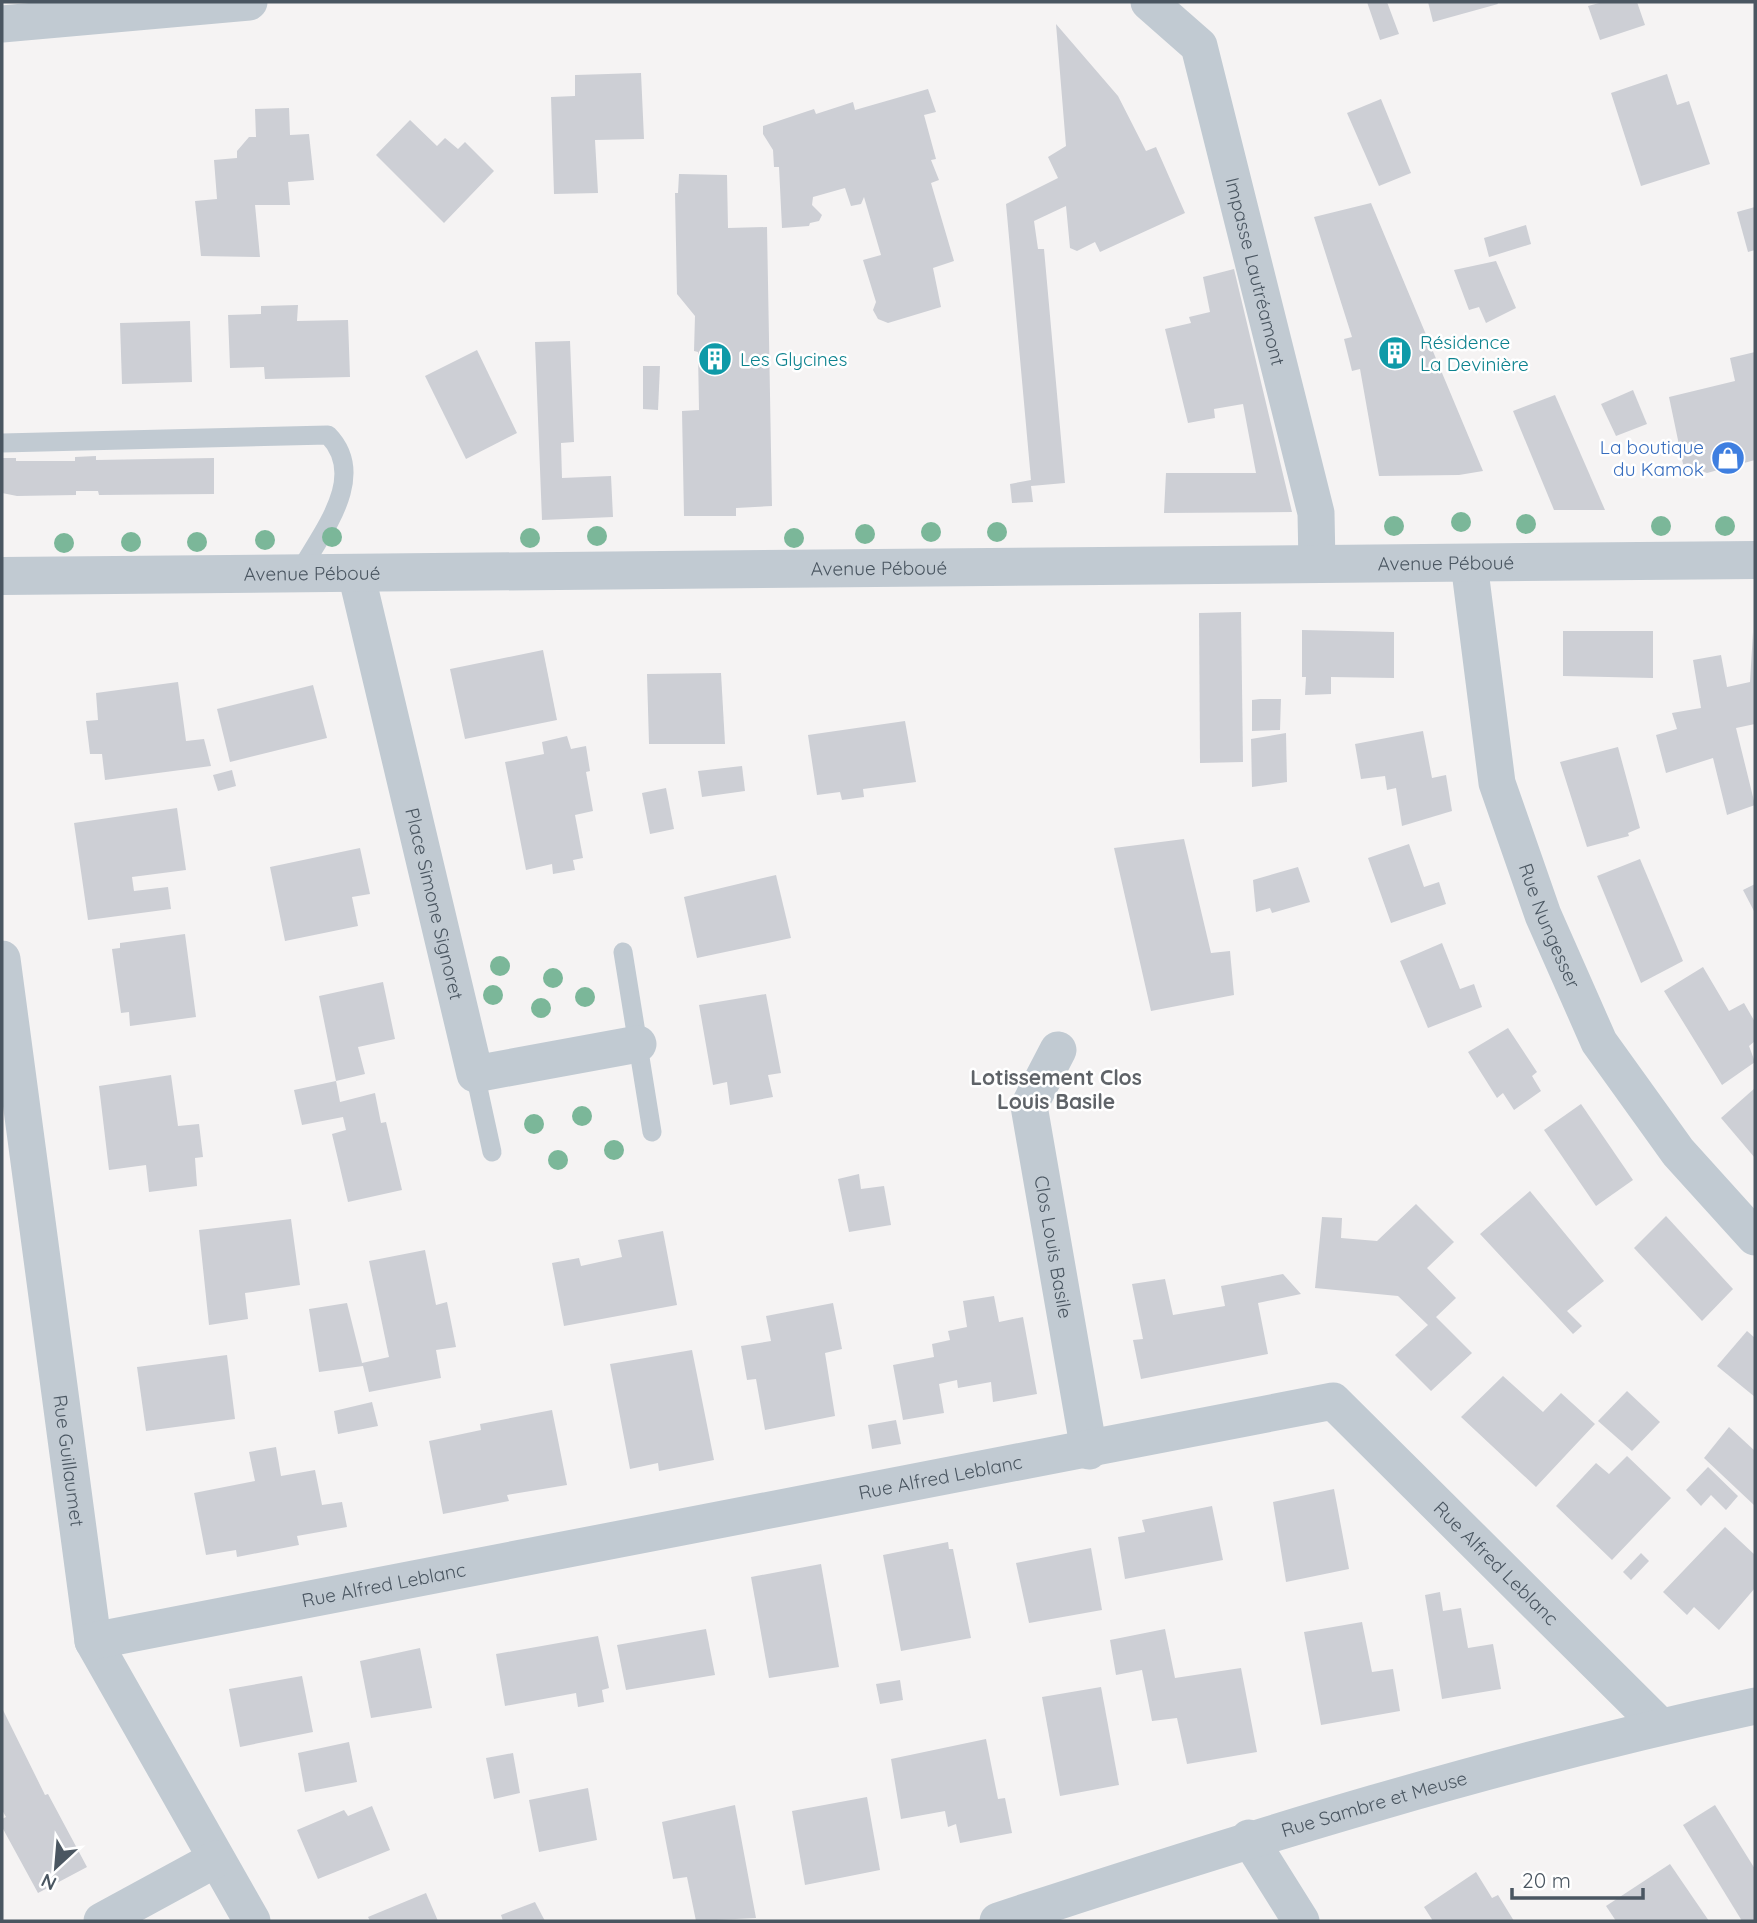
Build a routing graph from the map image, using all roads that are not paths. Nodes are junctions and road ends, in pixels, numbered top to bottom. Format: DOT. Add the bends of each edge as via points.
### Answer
graph roads {
  1 [pos="249,2"];
  2 [pos="1149,2"];
  3 [pos="2,24"];
  4 [pos="2,443"];
  5 [pos="1755,560"];
  6 [pos="1469,563"];
  7 [pos="1317,564"];
  8 [pos="299,573"];
  9 [pos="356,573"];
  10 [pos="2,576"];
  11 [pos="624,952"];
  12 [pos="2,959"];
  13 [pos="638,1044"];
  14 [pos="1058,1050"];
  15 [pos="475,1074"];
  16 [pos="652,1132"];
  17 [pos="492,1152"];
  18 [pos="1755,1237"];
  19 [pos="1089,1451"];
  20 [pos="93,1641"];
  21 [pos="1755,1706"];
  22 [pos="1660,1727"];
  23 [pos="1249,1838"];
  24 [pos="216,1859"];
  25 [pos="102,1921"];
  26 [pos="252,1921"];
  27 [pos="998,1921"];
  28 [pos="1301,1921"];
  1 -- 3 [label="street"];
  2 -- 7 [label="street, Impasse Lautréamont" via="1199,46 1316,513"];
  4 -- 8 [label="lane" via="328,435 340,448 345,464 342,494"];
  5 -- 6 [label="street, Avenue Péboué"];
  6 -- 7 [label="street, Avenue Péboué"];
  6 -- 18 [label="street, Rue Nungesser" via="1497,783 1543,915 1599,1042 1678,1152"];
  7 -- 9 [label="street, Avenue Péboué"];
  8 -- 9 [label="street, Avenue Péboué"];
  8 -- 10 [label="street, Avenue Péboué"];
  9 -- 15 [label="street, Place Simone Signoret"];
  11 -- 13 [label="lane"];
  12 -- 20 [label="street, Rue Guillaumet"];
  13 -- 15 [label="street"];
  13 -- 16 [label="lane"];
  14 -- 19 [label="street, Clos Louis Basile" via="1029,1106"];
  15 -- 17 [label="lane"];
  19 -- 20 [label="street, Rue Alfred Leblanc"];
  19 -- 22 [label="street, Rue Alfred Leblanc" via="1333,1401"];
  20 -- 24 [label="street, Rue Guillaumet"];
  21 -- 22 [label="street, Rue Sambre et Meuse"];
  22 -- 23 [label="street, Rue Sambre et Meuse"];
  23 -- 27 [label="street, Rue Sambre et Meuse"];
  23 -- 28 [label="street"];
  24 -- 25 [label="street"];
  24 -- 26 [label="street, Rue Guillaumet"];
}
